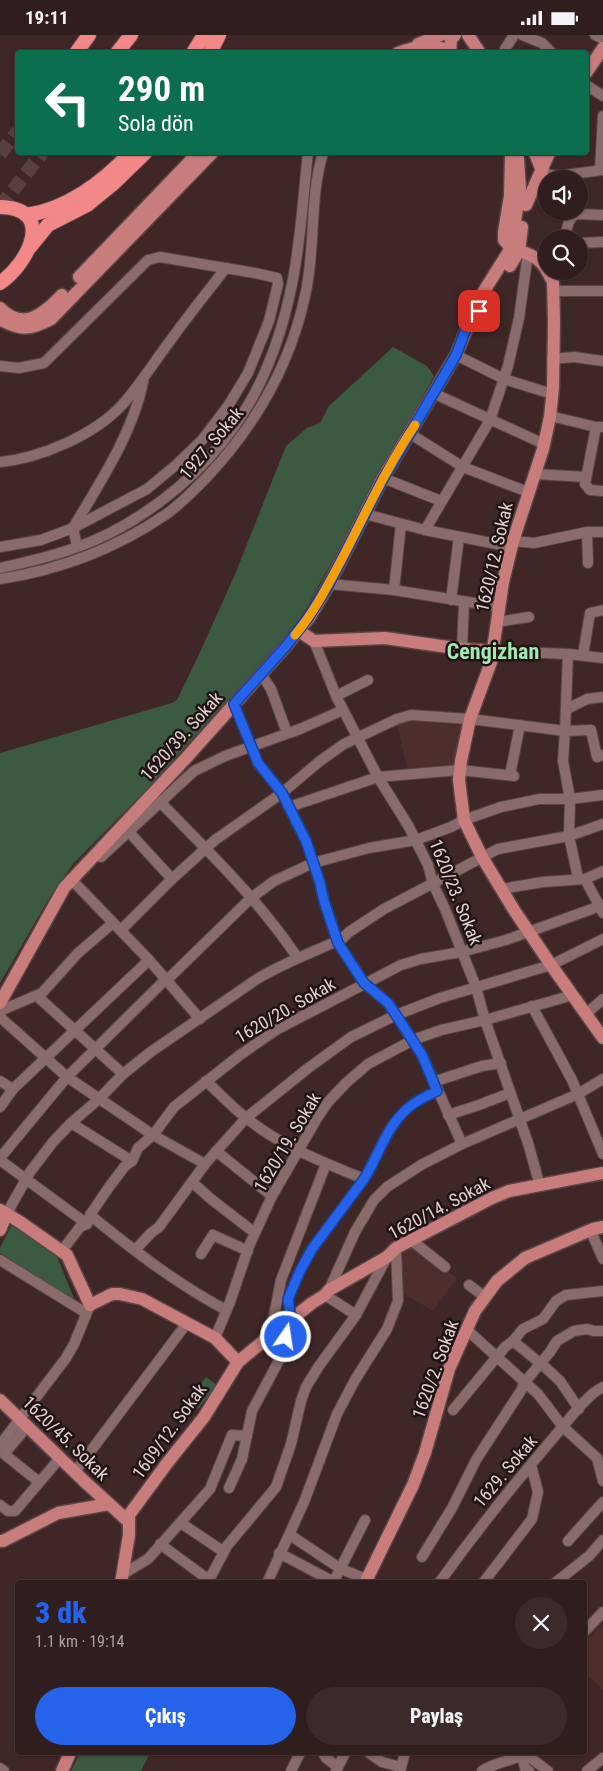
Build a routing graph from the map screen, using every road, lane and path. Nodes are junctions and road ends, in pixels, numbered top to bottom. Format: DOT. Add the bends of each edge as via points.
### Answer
graph roads {
  1 [pos="89,35"];
  2 [pos="131,35"];
  3 [pos="204,35"];
  4 [pos="218,35"];
  5 [pos="441,35"];
  6 [pos="455,35"];
  7 [pos="468,35"];
  8 [pos="514,35"];
  9 [pos="522,35"];
  10 [pos="594,35"];
  11 [pos="603,39"];
  12 [pos="477,45"];
  13 [pos="411,47"];
  14 [pos="603,48"];
  15 [pos="78,50"];
  16 [pos="119,50"];
  17 [pos="195,50"];
  18 [pos="211,50"];
  19 [pos="404,50"];
  20 [pos="444,50"];
  21 [pos="450,50"];
  22 [pos="505,50"];
  23 [pos="549,50"];
  24 [pos="589,69"];
  25 [pos="589,87"];
  26 [pos="603,96"];
  27 [pos="603,116"];
  28 [pos="128,155"];
  29 [pos="143,155"];
  30 [pos="196,155"];
  31 [pos="210,155"];
  32 [pos="308,155"];
  33 [pos="322,155"];
  34 [pos="511,155"];
  35 [pos="517,155"];
  36 [pos="524,155"];
  37 [pos="536,155"];
  38 [pos="548,155"];
  39 [pos="542,170"];
  40 [pos="542,170"];
  41 [pos="602,170"];
  42 [pos="588,172"];
  43 [pos="538,180"];
  44 [pos="526,205"];
  45 [pos="0,207"];
  46 [pos="26,215"];
  47 [pos="603,215"];
  48 [pos="566,230"];
  49 [pos="603,241"];
  50 [pos="588,242"];
  51 [pos="30,247"];
  52 [pos="519,251"];
  53 [pos="538,261"];
  54 [pos="226,268"];
  55 [pos="550,280"];
  56 [pos="561,280"];
  57 [pos="1,282"];
  58 [pos="603,291"];
  59 [pos="0,308"];
  60 [pos="0,319"];
  61 [pos="456,355"];
  62 [pos="552,359"];
  63 [pos="603,361"];
  64 [pos="0,366"];
  65 [pos="144,379"];
  66 [pos="504,379"];
  67 [pos="435,394"];
  68 [pos="552,394"];
  69 [pos="550,416"];
  70 [pos="490,420"];
  71 [pos="599,427"];
  72 [pos="409,433"];
  73 [pos="544,444"];
  74 [pos="0,462"];
  75 [pos="463,467"];
  76 [pos="535,474"];
  77 [pos="586,477"];
  78 [pos="383,479"];
  79 [pos="603,491"];
  80 [pos="528,492"];
  81 [pos="441,501"];
  82 [pos="365,514"];
  83 [pos="401,524"];
  84 [pos="73,528"];
  85 [pos="425,530"];
  86 [pos="587,532"];
  87 [pos="603,532"];
  88 [pos="459,537"];
  89 [pos="512,544"];
  90 [pos="77,546"];
  91 [pos="0,547"];
  92 [pos="588,563"];
  93 [pos="0,568"];
  94 [pos="0,579"];
  95 [pos="329,584"];
  96 [pos="394,591"];
  97 [pos="451,600"];
  98 [pos="464,603"];
  99 [pos="499,607"];
  100 [pos="603,610"];
  101 [pos="529,617"];
  102 [pos="497,622"];
  103 [pos="299,631"];
  104 [pos="314,641"];
  105 [pos="462,649"];
  106 [pos="493,651"];
  107 [pos="568,654"];
  108 [pos="583,655"];
  109 [pos="603,658"];
  110 [pos="261,674"];
  111 [pos="368,680"];
  112 [pos="336,696"];
  113 [pos="603,697"];
  114 [pos="234,704"];
  115 [pos="567,709"];
  116 [pos="344,710"];
  117 [pos="470,719"];
  118 [pos="520,725"];
  119 [pos="565,731"];
  120 [pos="287,733"];
  121 [pos="358,737"];
  122 [pos="251,746"];
  123 [pos="603,755"];
  124 [pos="460,770"];
  125 [pos="378,777"];
  126 [pos="282,793"];
  127 [pos="603,795"];
  128 [pos="570,799"];
  129 [pos="160,802"];
  130 [pos="289,807"];
  131 [pos="464,820"];
  132 [pos="603,824"];
  133 [pos="128,831"];
  134 [pos="569,836"];
  135 [pos="416,840"];
  136 [pos="206,849"];
  137 [pos="482,857"];
  138 [pos="313,863"];
  139 [pos="603,871"];
  140 [pos="582,878"];
  141 [pos="172,879"];
  142 [pos="73,881"];
  143 [pos="433,884"];
  144 [pos="501,889"];
  145 [pos="251,898"];
  146 [pos="602,908"];
  147 [pos="112,923"];
  148 [pos="121,930"];
  149 [pos="529,931"];
  150 [pos="603,939"];
  151 [pos="338,943"];
  152 [pos="461,952"];
  153 [pos="297,957"];
  154 [pos="149,960"];
  155 [pos="551,965"];
  156 [pos="166,979"];
  157 [pos="364,983"];
  158 [pos="476,987"];
  159 [pos="574,995"];
  160 [pos="37,996"];
  161 [pos="603,999"];
  162 [pos="0,1003"];
  163 [pos="532,1006"];
  164 [pos="0,1011"];
  165 [pos="586,1014"];
  166 [pos="396,1015"];
  167 [pos="0,1017"];
  168 [pos="200,1019"];
  169 [pos="485,1020"];
  170 [pos="74,1029"];
  171 [pos="603,1038"];
  172 [pos="413,1040"];
  173 [pos="95,1048"];
  174 [pos="46,1059"];
  175 [pos="501,1063"];
  176 [pos="123,1074"];
  177 [pos="68,1077"];
  178 [pos="603,1079"];
  179 [pos="0,1081"];
  180 [pos="206,1081"];
  181 [pos="435,1086"];
  182 [pos="13,1089"];
  183 [pos="510,1093"];
  184 [pos="578,1094"];
  185 [pos="99,1099"];
  186 [pos="0,1107"];
  187 [pos="448,1115"];
  188 [pos="246,1118"];
  189 [pos="520,1120"];
  190 [pos="71,1123"];
  191 [pos="153,1135"];
  192 [pos="600,1139"];
  193 [pos="462,1144"];
  194 [pos="298,1150"];
  195 [pos="216,1151"];
  196 [pos="603,1154"];
  197 [pos="0,1159"];
  198 [pos="132,1161"];
  199 [pos="205,1164"];
  200 [pos="326,1164"];
  201 [pos="603,1173"];
  202 [pos="26,1179"];
  203 [pos="364,1179"];
  204 [pos="192,1182"];
  205 [pos="540,1186"];
  206 [pos="272,1195"];
  207 [pos="2,1215"];
  208 [pos="88,1219"];
  209 [pos="598,1228"];
  210 [pos="0,1229"];
  211 [pos="255,1233"];
  212 [pos="411,1240"];
  213 [pos="134,1251"];
  214 [pos="248,1251"];
  215 [pos="62,1252"];
  216 [pos="392,1252"];
  217 [pos="201,1255"];
  218 [pos="603,1259"];
  219 [pos="0,1260"];
  220 [pos="445,1267"];
  221 [pos="469,1285"];
  222 [pos="603,1291"];
  223 [pos="327,1293"];
  224 [pos="485,1297"];
  225 [pos="88,1309"];
  226 [pos="226,1310"];
  227 [pos="356,1315"];
  228 [pos="290,1321"];
  229 [pos="187,1323"];
  230 [pos="466,1329"];
  231 [pos="603,1331"];
  232 [pos="270,1337"];
  233 [pos="215,1338"];
  234 [pos="513,1341"];
  235 [pos="496,1357"];
  236 [pos="238,1362"];
  237 [pos="540,1362"];
  238 [pos="524,1383"];
  239 [pos="603,1387"];
  240 [pos="0,1400"];
  241 [pos="579,1409"];
  242 [pos="453,1410"];
  243 [pos="23,1422"];
  244 [pos="564,1427"];
  245 [pos="246,1435"];
  246 [pos="0,1445"];
  247 [pos="60,1458"];
  248 [pos="531,1465"];
  249 [pos="75,1472"];
  250 [pos="603,1481"];
  251 [pos="39,1482"];
  252 [pos="229,1488"];
  253 [pos="603,1502"];
  254 [pos="109,1504"];
  255 [pos="0,1505"];
  256 [pos="365,1520"];
  257 [pos="129,1522"];
  258 [pos="181,1523"];
  259 [pos="290,1535"];
  260 [pos="603,1540"];
  261 [pos="1,1541"];
  262 [pos="568,1541"];
  263 [pos="160,1544"];
  264 [pos="224,1553"];
  265 [pos="280,1553"];
  266 [pos="422,1557"];
  267 [pos="341,1569"];
  268 [pos="122,1578"];
  269 [pos="268,1580"];
  270 [pos="329,1580"];
  271 [pos="334,1580"];
  272 [pos="363,1580"];
  273 [pos="366,1580"];
  274 [pos="441,1580"];
  275 [pos="485,1580"];
  276 [pos="558,1580"];
  277 [pos="602,1615"];
  278 [pos="587,1629"];
  279 [pos="69,1755"];
  280 [pos="299,1755"];
  281 [pos="324,1755"];
  282 [pos="345,1755"];
  283 [pos="372,1755"];
  284 [pos="404,1755"];
  285 [pos="520,1755"];
  286 [pos="523,1755"];
  287 [pos="525,1755"];
  288 [pos="603,1758"];
  289 [pos="0,1768"];
  290 [pos="337,1769"];
  291 [pos="400,1769"];
  292 [pos="4,1771"];
  293 [pos="62,1771"];
  294 [pos="291,1771"];
  295 [pos="482,1771"];
  296 [pos="528,1771"];
  297 [pos="548,1771"];
  298 [pos="587,1771"];
  1 -- 15 [label="highway"];
  2 -- 16 [label="highway"];
  3 -- 17 [label="highway"];
  4 -- 18 [label="highway"];
  5 -- 13 [label="main road"];
  6 -- 21 [label="main road" via="451,39"];
  7 -- 12 [label="main road"];
  8 -- 22 [label="street"];
  9 -- 23 [label="street" via="542,43"];
  10 -- 11 [label="street"];
  13 -- 19 [label="main road"];
  13 -- 20 [label="main road"];
  14 -- 24 [label="main road"];
  25 -- 26 [label="street"];
  27 -- 41 [label="street"];
  28 -- 46 [label="highway" via="92,186 71,199 52,209"];
  29 -- 51 [label="highway" via="87,205 48,225"];
  30 -- 59 [label="main road" via="38,317 24,320"];
  31 -- 60 [label="main road" via="51,319 26,329"];
  32 -- 90 [label="street, 1927. Sokak" via="292,283 268,365 250,401 234,428 160,503 108,534"];
  33 -- 94 [label="street, 1927. Sokak" via="305,296 284,359 241,438 194,491 140,531 66,565 31,575"];
  34 -- 52 [label="main road" via="504,240"];
  35 -- 52 [label="main road" via="520,189"];
  36 -- 44 [label="main road" via="528,181"];
  37 -- 39 [label="main road"];
  38 -- 40 [label="main road"];
  41 -- 42 [label="street"];
  43 -- 44 [label="main road"];
  44 -- 52 [label="main road"];
  45 -- 46 [label="highway"];
  46 -- 51 [label="highway" via="33,233"];
  47 -- 48 [label="street" via="575,214"];
  49 -- 50 [label="street"];
  51 -- 57 [label="highway" via="25,257"];
  52 -- 53 [label="main road"];
  52 -- 61 [label="main road, 1620/39. Sokak" via="487,303 472,319"];
  52 -- 66 [label="street" via="519,318"];
  54 -- 64 [label="street" via="160,257 148,261 44,363 19,368"];
  54 -- 65 [label="street"];
  54 -- 84 [label="street" via="276,278 278,284 269,321 248,373 207,433 176,465 147,489"];
  55 -- 62 [label="main road, 1620/12. Sokak"];
  56 -- 58 [label="street"];
  61 -- 66 [label="street"];
  61 -- 67 [label="main road, 1620/39. Sokak"];
  62 -- 63 [label="street" via="574,357"];
  62 -- 68 [label="main road, 1620/12. Sokak"];
  65 -- 74 [label="street" via="121,406 77,438 34,455"];
  65 -- 84 [label="street" via="128,427 102,480"];
  66 -- 68 [label="street"];
  66 -- 70 [label="street"];
  67 -- 70 [label="street"];
  67 -- 72 [label="main road, 1620/39. Sokak"];
  68 -- 69 [label="main road, 1620/12. Sokak"];
  69 -- 71 [label="street"];
  69 -- 73 [label="main road, 1620/12. Sokak"];
  70 -- 73 [label="street"];
  70 -- 75 [label="street"];
  71 -- 77 [label="street"];
  72 -- 75 [label="street"];
  72 -- 78 [label="main road, 1620/39. Sokak"];
  73 -- 76 [label="main road, 1620/12. Sokak"];
  75 -- 80 [label="street"];
  75 -- 81 [label="street"];
  76 -- 77 [label="street"];
  76 -- 80 [label="main road, 1620/12. Sokak"];
  77 -- 79 [label="street" via="585,484 590,490"];
  78 -- 81 [label="street"];
  78 -- 82 [label="main road, 1620/39. Sokak"];
  80 -- 89 [label="main road, 1620/12. Sokak"];
  81 -- 85 [label="street"];
  82 -- 83 [label="street"];
  82 -- 95 [label="main road, 1620/39. Sokak"];
  83 -- 85 [label="street"];
  83 -- 96 [label="street"];
  84 -- 90 [label="street"];
  84 -- 91 [label="street" via="40,540"];
  85 -- 88 [label="street"];
  86 -- 87 [label="street"];
  86 -- 89 [label="street"];
  86 -- 92 [label="street"];
  88 -- 89 [label="street"];
  88 -- 97 [label="street"];
  89 -- 99 [label="main road, 1620/12. Sokak"];
  90 -- 93 [label="street, 1927. Sokak"];
  95 -- 96 [label="street"];
  95 -- 103 [label="main road, 1620/39. Sokak"];
  96 -- 97 [label="street"];
  97 -- 98 [label="street"];
  98 -- 99 [label="street"];
  98 -- 105 [label="street"];
  99 -- 102 [label="main road, 1620/12. Sokak"];
  100 -- 108 [label="street" via="590,613"];
  101 -- 102 [label="street"];
  102 -- 106 [label="main road, 1620/12. Sokak"];
  103 -- 104 [label="main road"];
  103 -- 110 [label="main road, 1620/39. Sokak"];
  104 -- 105 [label="main road" via="385,638"];
  104 -- 112 [label="street, 1620/23. Sokak"];
  105 -- 106 [label="main road"];
  106 -- 107 [label="street"];
  106 -- 117 [label="main road, 1620/12. Sokak"];
  107 -- 108 [label="street"];
  107 -- 115 [label="street"];
  108 -- 109 [label="street"];
  110 -- 114 [label="main road, 1620/39. Sokak"];
  110 -- 120 [label="street" via="271,689"];
  111 -- 112 [label="street"];
  112 -- 116 [label="street, 1620/23. Sokak"];
  113 -- 115 [label="street" via="587,699"];
  114 -- 122 [label="street"];
  114 -- 142 [label="main road, 1620/39. Sokak"];
  115 -- 119 [label="street"];
  116 -- 120 [label="street"];
  116 -- 121 [label="street, 1620/23. Sokak"];
  117 -- 118 [label="street"];
  117 -- 121 [label="street" via="411,715"];
  117 -- 124 [label="main road, 1620/12. Sokak"];
  118 -- 119 [label="street"];
  118 -- 124 [label="street" via="512,776"];
  119 -- 123 [label="street" via="591,731 597,757"];
  119 -- 128 [label="street" via="563,761"];
  120 -- 122 [label="street"];
  121 -- 125 [label="street, 1620/23. Sokak"];
  121 -- 126 [label="street" via="320,761"];
  122 -- 126 [label="street" via="258,763"];
  122 -- 129 [label="street" via="194,771"];
  124 -- 125 [label="street"];
  124 -- 131 [label="main road, 1620/12. Sokak"];
  125 -- 130 [label="street"];
  125 -- 135 [label="street, 1620/23. Sokak"];
  126 -- 130 [label="street"];
  126 -- 136 [label="street"];
  127 -- 128 [label="street"];
  128 -- 131 [label="street" via="540,799 501,807"];
  128 -- 134 [label="street"];
  129 -- 133 [label="street"];
  129 -- 136 [label="street"];
  130 -- 138 [label="street"];
  131 -- 135 [label="street"];
  131 -- 137 [label="main road, 1620/12. Sokak"];
  132 -- 134 [label="street"];
  133 -- 141 [label="street"];
  133 -- 142 [label="street"];
  134 -- 137 [label="street" via="498,849"];
  134 -- 140 [label="street"];
  135 -- 138 [label="street"];
  135 -- 143 [label="street, 1620/23. Sokak"];
  136 -- 141 [label="street"];
  136 -- 145 [label="street"];
  137 -- 143 [label="street"];
  137 -- 144 [label="main road, 1620/12. Sokak"];
  138 -- 145 [label="street" via="274,881"];
  138 -- 151 [label="street"];
  139 -- 140 [label="street"];
  140 -- 144 [label="street"];
  140 -- 146 [label="street"];
  141 -- 148 [label="street"];
  142 -- 147 [label="street"];
  142 -- 162 [label="main road, 1620/39. Sokak" via="64,888"];
  143 -- 151 [label="street" via="384,909"];
  143 -- 152 [label="street, 1620/23. Sokak"];
  144 -- 149 [label="main road, 1620/12. Sokak"];
  145 -- 153 [label="street" via="278,928"];
  145 -- 156 [label="street"];
  146 -- 149 [label="street, 1620/20. Sokak"];
  147 -- 148 [label="street"];
  147 -- 160 [label="street"];
  148 -- 154 [label="street"];
  149 -- 152 [label="street, 1620/20. Sokak"];
  149 -- 155 [label="main road, 1620/12. Sokak"];
  150 -- 155 [label="street"];
  151 -- 153 [label="street"];
  151 -- 157 [label="street"];
  152 -- 157 [label="street, 1620/20. Sokak" via="401,965"];
  152 -- 158 [label="street, 1620/23. Sokak"];
  153 -- 168 [label="street" via="273,969"];
  154 -- 156 [label="street"];
  154 -- 170 [label="street"];
  155 -- 158 [label="street"];
  155 -- 159 [label="main road, 1620/12. Sokak"];
  156 -- 168 [label="street"];
  156 -- 173 [label="street"];
  157 -- 166 [label="street" via="388,1003"];
  157 -- 180 [label="street, 1620/20. Sokak" via="276,1030"];
  158 -- 166 [label="street"];
  158 -- 169 [label="street, 1620/23. Sokak"];
  159 -- 163 [label="street, 1620/19. Sokak"];
  159 -- 165 [label="main road, 1620/12. Sokak"];
  160 -- 164 [label="street"];
  160 -- 170 [label="street"];
  161 -- 165 [label="street"];
  163 -- 169 [label="street, 1620/19. Sokak"];
  163 -- 184 [label="street"];
  165 -- 171 [label="main road, 1620/12. Sokak"];
  166 -- 172 [label="street"];
  166 -- 188 [label="street" via="350,1037"];
  167 -- 174 [label="street"];
  168 -- 176 [label="street"];
  169 -- 172 [label="street, 1620/19. Sokak"];
  169 -- 175 [label="street, 1620/23. Sokak"];
  170 -- 173 [label="street"];
  170 -- 174 [label="street"];
  172 -- 181 [label="street"];
  172 -- 194 [label="street, 1620/19. Sokak" via="368,1064 346,1083 328,1102"];
  173 -- 176 [label="street"];
  173 -- 177 [label="street"];
  174 -- 177 [label="street"];
  174 -- 182 [label="street"];
  175 -- 181 [label="street" via="482,1066"];
  175 -- 183 [label="street, 1620/23. Sokak"];
  176 -- 185 [label="street"];
  177 -- 185 [label="street"];
  177 -- 197 [label="street"];
  178 -- 184 [label="street"];
  179 -- 182 [label="street"];
  180 -- 188 [label="street"];
  180 -- 191 [label="street, 1620/20. Sokak" via="174,1107"];
  181 -- 187 [label="street"];
  181 -- 203 [label="street" via="399,1118"];
  182 -- 186 [label="street"];
  183 -- 187 [label="street"];
  183 -- 189 [label="street, 1620/23. Sokak"];
  184 -- 189 [label="street"];
  184 -- 192 [label="street"];
  185 -- 190 [label="street"];
  185 -- 191 [label="street"];
  187 -- 193 [label="street"];
  188 -- 194 [label="street"];
  188 -- 195 [label="street"];
  189 -- 193 [label="street"];
  189 -- 205 [label="street, 1620/23. Sokak"];
  190 -- 198 [label="street"];
  190 -- 202 [label="street"];
  191 -- 198 [label="street, 1620/20. Sokak" via="138,1148"];
  191 -- 199 [label="street"];
  192 -- 196 [label="street"];
  193 -- 223 [label="street" via="406,1174 374,1200 355,1231"];
  194 -- 200 [label="street"];
  194 -- 206 [label="street, 1620/19. Sokak"];
  195 -- 199 [label="street"];
  195 -- 206 [label="street"];
  197 -- 202 [label="street"];
  198 -- 208 [label="street, 1620/20. Sokak" via="125,1166"];
  199 -- 204 [label="street"];
  200 -- 203 [label="street"];
  200 -- 232 [label="street" via="281,1280"];
  201 -- 205 [label="main road, 1620/14. Sokak"];
  202 -- 207 [label="street"];
  202 -- 208 [label="street"];
  203 -- 228 [label="street" via="312,1249 300,1271 288,1299"];
  204 -- 211 [label="street"];
  204 -- 213 [label="street" via="159,1227"];
  205 -- 212 [label="main road, 1620/14. Sokak" via="492,1197"];
  206 -- 211 [label="street, 1620/19. Sokak"];
  207 -- 210 [label="main road"];
  207 -- 215 [label="main road" via="20,1222"];
  208 -- 213 [label="street"];
  208 -- 215 [label="street, 1620/20. Sokak"];
  209 -- 218 [label="street" via="593,1236"];
  209 -- 224 [label="main road, 1620/2. Sokak" via="525,1258"];
  211 -- 214 [label="street, 1620/19. Sokak"];
  212 -- 216 [label="main road, 1620/14. Sokak"];
  212 -- 220 [label="street"];
  213 -- 226 [label="street"];
  214 -- 217 [label="street" via="213,1235"];
  214 -- 226 [label="street, 1620/19. Sokak"];
  215 -- 225 [label="main road" via="67,1255"];
  216 -- 223 [label="main road, 1620/14. Sokak"];
  216 -- 227 [label="street"];
  216 -- 259 [label="street" via="398,1301 387,1329 337,1414"];
  219 -- 225 [label="street"];
  221 -- 224 [label="street"];
  222 -- 234 [label="street" via="566,1295 556,1301 543,1319 523,1329"];
  223 -- 227 [label="street"];
  223 -- 228 [label="main road, 1620/14. Sokak"];
  224 -- 230 [label="main road, 1620/2. Sokak"];
  225 -- 229 [label="main road" via="112,1294 120,1294 142,1299"];
  225 -- 243 [label="street" via="66,1358"];
  226 -- 233 [label="street, 1620/19. Sokak"];
  227 -- 264 [label="street" via="306,1387 292,1444 276,1487"];
  228 -- 232 [label="main road, 1620/14. Sokak"];
  228 -- 245 [label="street" via="284,1351 252,1411"];
  229 -- 233 [label="main road"];
  229 -- 249 [label="street"];
  230 -- 235 [label="street"];
  230 -- 273 [label="main road, 1620/2. Sokak" via="449,1369 413,1485"];
  231 -- 237 [label="street" via="574,1331 557,1341"];
  232 -- 236 [label="main road, 1620/14. Sokak"];
  233 -- 236 [label="main road"];
  234 -- 235 [label="street"];
  234 -- 237 [label="street"];
  235 -- 238 [label="street"];
  235 -- 242 [label="street"];
  236 -- 257 [label="main road, 1609/12. Sokak" via="204,1417 129,1515"];
  237 -- 238 [label="street"];
  237 -- 241 [label="street" via="560,1381"];
  238 -- 244 [label="street"];
  238 -- 266 [label="street"];
  239 -- 241 [label="street, 1629. Sokak"];
  240 -- 243 [label="main road, 1620/45. Sokak"];
  241 -- 244 [label="street, 1629. Sokak"];
  243 -- 246 [label="street"];
  243 -- 247 [label="main road, 1620/45. Sokak"];
  243 -- 251 [label="street" via="21,1434 4,1454"];
  244 -- 248 [label="street, 1629. Sokak"];
  244 -- 250 [label="street" via="596,1458"];
  245 -- 252 [label="street" via="242,1459"];
  245 -- 258 [label="street" via="232,1435 210,1489"];
  247 -- 249 [label="main road, 1620/45. Sokak"];
  247 -- 251 [label="street"];
  248 -- 274 [label="street, 1629. Sokak"];
  248 -- 275 [label="street" via="538,1492 532,1519"];
  249 -- 254 [label="main road, 1620/45. Sokak"];
  251 -- 255 [label="street" via="15,1511 8,1511"];
  253 -- 262 [label="street"];
  254 -- 257 [label="main road, 1620/45. Sokak"];
  254 -- 261 [label="main road" via="58,1513"];
  256 -- 267 [label="street"];
  257 -- 268 [label="main road"];
  258 -- 263 [label="street"];
  258 -- 264 [label="street"];
  259 -- 265 [label="street"];
  259 -- 267 [label="street"];
  260 -- 276 [label="street" via="589,1556"];
  263 -- 264 [label="street" via="209,1580"];
  263 -- 268 [label="street" via="148,1559"];
  265 -- 269 [label="street"];
  265 -- 270 [label="street"];
  267 -- 271 [label="street"];
  267 -- 272 [label="street"];
  277 -- 278 [label="street"];
  279 -- 293 [label="main road"];
  280 -- 294 [label="street"];
  281 -- 290 [label="street"];
  282 -- 290 [label="street"];
  283 -- 291 [label="street"];
  284 -- 291 [label="street"];
  285 -- 295 [label="street"];
  286 -- 296 [label="street"];
  287 -- 297 [label="street"];
  288 -- 298 [label="street"];
  289 -- 292 [label="street"];
}
